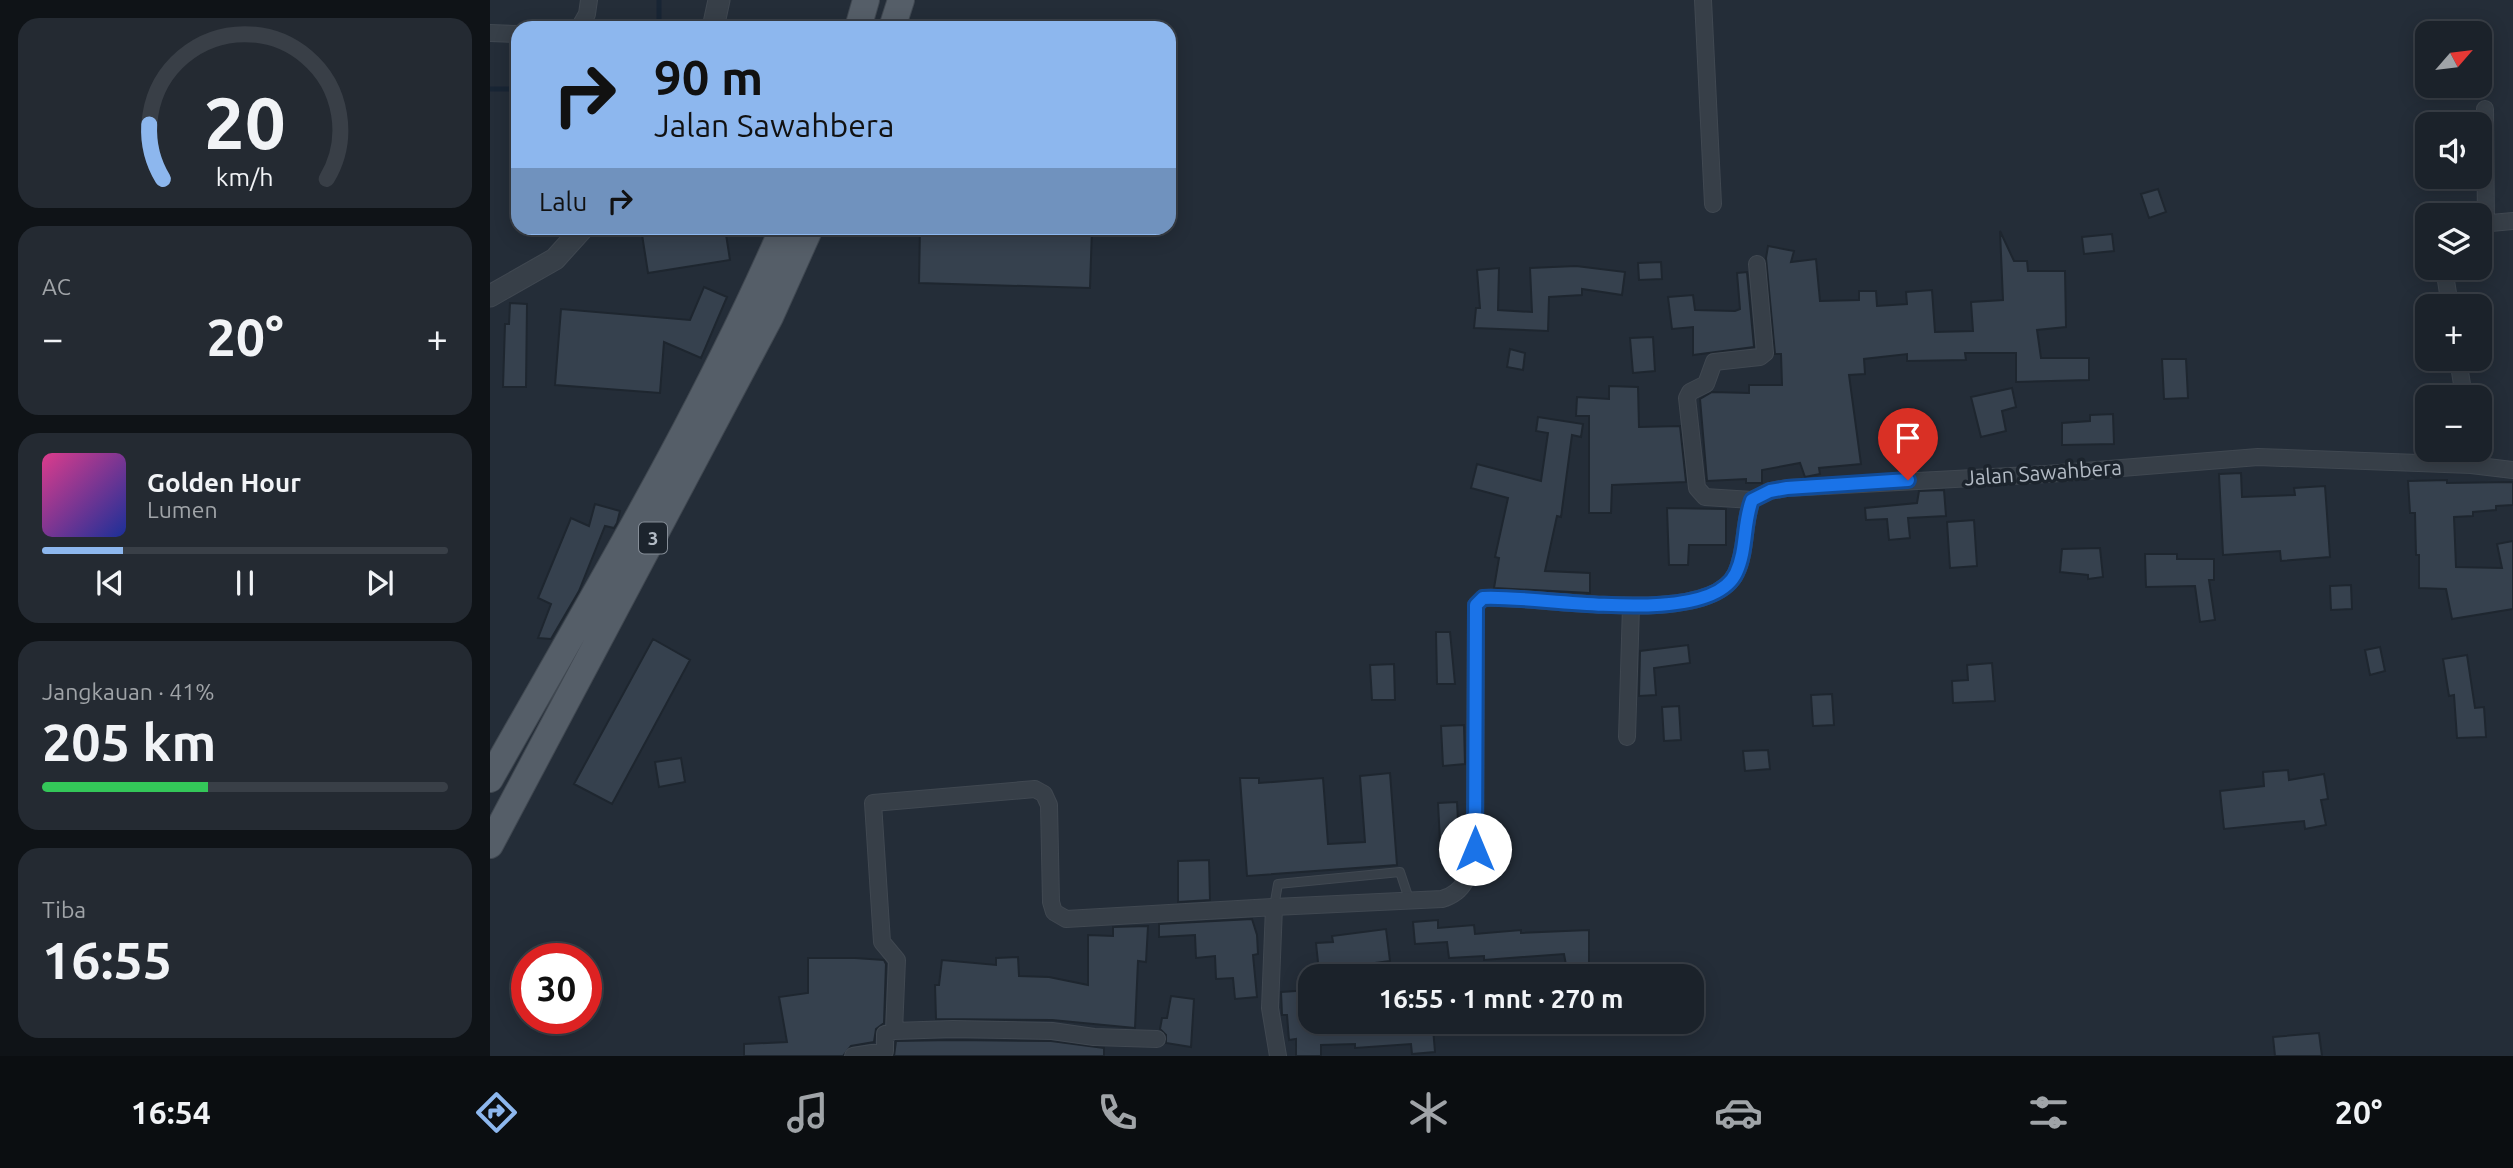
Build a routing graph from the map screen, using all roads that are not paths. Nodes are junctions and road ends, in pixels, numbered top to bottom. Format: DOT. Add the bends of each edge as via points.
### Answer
graph roads {
  1 [pos="589,0"];
  2 [pos="719,0"];
  3 [pos="866,0"];
  4 [pos="901,0"];
  5 [pos="1703,0"];
  6 [pos="583,21"];
  7 [pos="714,21"];
  8 [pos="860,21"];
  9 [pos="894,21"];
  10 [pos="490,33"];
  11 [pos="511,34"];
  12 [pos="2484,109"];
  13 [pos="2483,203"];
  14 [pos="1713,204"];
  15 [pos="2513,221"];
  16 [pos="2492,223"];
  17 [pos="577,235"];
  18 [pos="781,235"];
  19 [pos="806,235"];
  20 [pos="1757,264"];
  21 [pos="490,296"];
  22 [pos="760,310"];
  23 [pos="2415,457"];
  24 [pos="2487,462"];
  25 [pos="2513,470"];
  26 [pos="1752,500"];
  27 [pos="1631,606"];
  28 [pos="1627,737"];
  29 [pos="490,779"];
  30 [pos="490,845"];
  31 [pos="1409,899"];
  32 [pos="1274,907"];
  33 [pos="894,1031"];
  34 [pos="1157,1039"];
  35 [pos="853,1056"];
  36 [pos="1278,1056"];
  1 -- 6 [label="street"];
  2 -- 7 [label="street"];
  3 -- 8 [label="main road"];
  4 -- 9 [label="main road"];
  5 -- 14 [label="street"];
  10 -- 11 [label="street"];
  12 -- 13 [label="street"];
  15 -- 16 [label="street"];
  17 -- 21 [label="street" via="555,259"];
  18 -- 22 [label="main road, 3"];
  19 -- 22 [label="main road, 3"];
  20 -- 26 [label="street" via="1765,353 1714,362 1706,384 1687,398 1697,488 1705,497"];
  22 -- 29 [label="main road, 3" via="698,408"];
  22 -- 30 [label="main road, 3"];
  23 -- 26 [label="street, Jalan Sawahbera" via="2228,458 2047,474 1787,488"];
  24 -- 25 [label="street, Jalan Sawahbera"];
  26 -- 27 [label="street" via="1742,555 1726,586 1709,597"];
  27 -- 28 [label="street"];
  27 -- 31 [label="street" via="1497,597 1483,598 1476,605 1475,849 1468,881 1442,899"];
  31 -- 32 [label="street"];
  31 -- 32 [label="lane" via="1400,872 1360,874 1278,884"];
  32 -- 33 [label="street" via="1066,919 1054,912 1051,902 1049,805 1044,794 1035,789 873,803 882,942 897,960"];
  32 -- 36 [label="street" via="1270,1008"];
  33 -- 34 [label="street" via="1052,1031"];
  33 -- 35 [label="street" via="885,1034 885,1051"];
}
